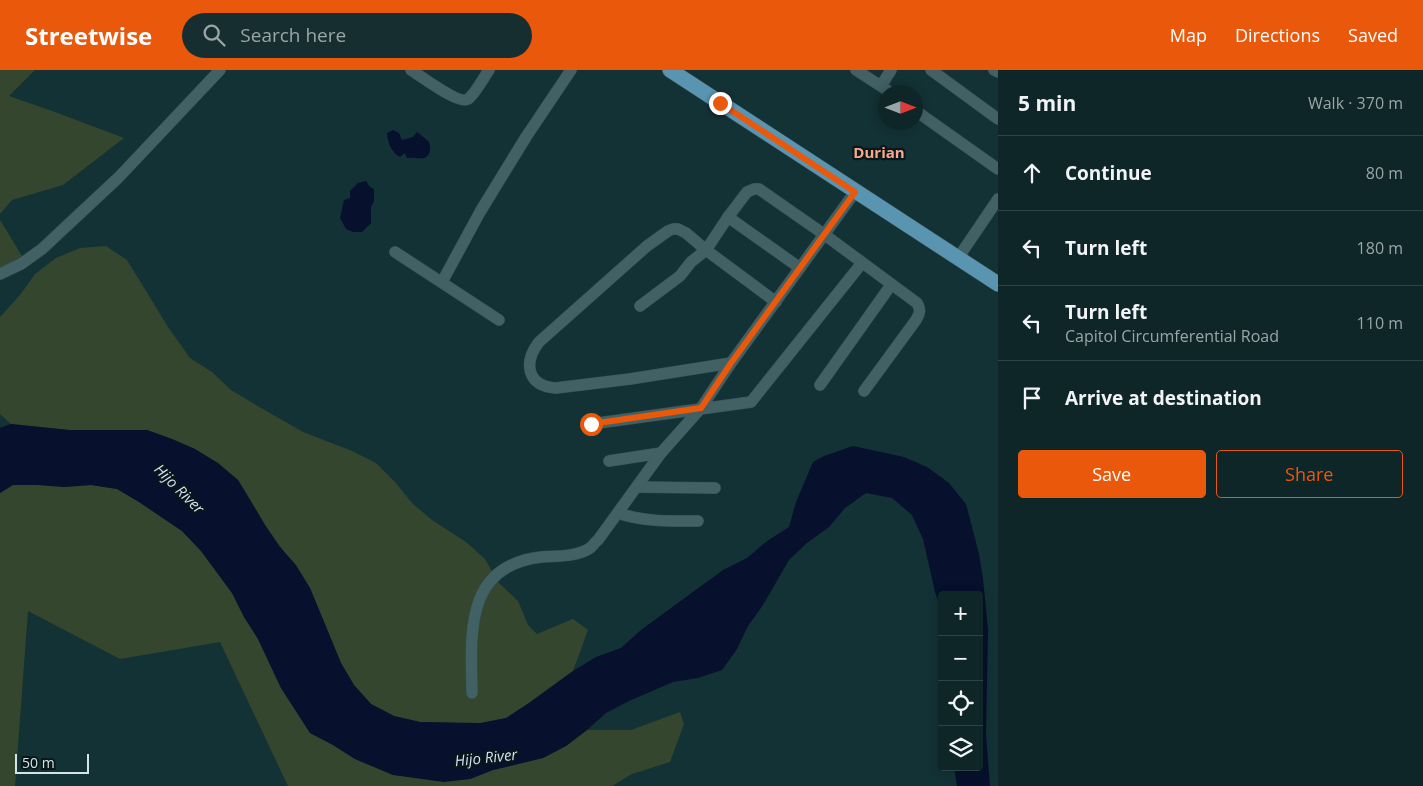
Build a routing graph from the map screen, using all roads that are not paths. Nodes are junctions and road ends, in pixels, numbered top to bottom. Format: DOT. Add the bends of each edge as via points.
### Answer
graph roads {
  1 [pos="220,70"];
  2 [pos="411,70"];
  3 [pos="488,70"];
  4 [pos="571,70"];
  5 [pos="670,70"];
  6 [pos="856,70"];
  7 [pos="891,70"];
  8 [pos="931,70"];
  9 [pos="994,70"];
  10 [pos="998,72"];
  11 [pos="879,85"];
  12 [pos="886,85"];
  13 [pos="923,116"];
  14 [pos="998,120"];
  15 [pos="998,169"];
  16 [pos="855,192"];
  17 [pos="998,199"];
  18 [pos="728,217"];
  19 [pos="824,235"];
  20 [pos="706,250"];
  21 [pos="395,252"];
  22 [pos="958,258"];
  23 [pos="862,263"];
  24 [pos="800,268"];
  25 [pos="0,274"];
  26 [pos="442,282"];
  27 [pos="998,284"];
  28 [pos="891,285"];
  29 [pos="776,302"];
  30 [pos="640,306"];
  31 [pos="500,320"];
  32 [pos="731,363"];
  33 [pos="820,385"];
  34 [pos="864,391"];
  35 [pos="701,408"];
  36 [pos="591,424"];
  37 [pos="661,453"];
  38 [pos="609,461"];
  39 [pos="637,487"];
  40 [pos="715,488"];
  41 [pos="618,513"];
  42 [pos="698,521"];
  43 [pos="472,693"];
  1 -- 25 [label="street" via="119,177 42,249"];
  2 -- 3 [label="street" via="461,100 472,95"];
  4 -- 26 [label="street" via="480,212"];
  5 -- 16 [label="main road"];
  6 -- 11 [label="street"];
  7 -- 12 [label="street"];
  8 -- 14 [label="street"];
  9 -- 10 [label="street"];
  13 -- 15 [label="street"];
  16 -- 19 [label="street"];
  16 -- 22 [label="main road"];
  17 -- 22 [label="street"];
  18 -- 19 [label="street" via="747,192 754,189"];
  18 -- 20 [label="street"];
  18 -- 24 [label="street"];
  19 -- 23 [label="street"];
  19 -- 24 [label="street"];
  20 -- 29 [label="street"];
  20 -- 30 [label="street" via="680,276"];
  20 -- 32 [label="street" via="686,232 668,231 539,342 530,358 530,370 539,384 547,388 565,388"];
  21 -- 26 [label="street"];
  22 -- 27 [label="main road"];
  23 -- 28 [label="street"];
  23 -- 35 [label="street" via="751,402"];
  24 -- 29 [label="street"];
  26 -- 31 [label="street"];
  28 -- 33 [label="street"];
  28 -- 34 [label="street" via="917,304 920,313"];
  29 -- 32 [label="street"];
  32 -- 35 [label="street"];
  35 -- 36 [label="street"];
  35 -- 37 [label="street"];
  37 -- 38 [label="street"];
  37 -- 39 [label="street"];
  39 -- 40 [label="street"];
  39 -- 41 [label="street"];
  41 -- 42 [label="street" via="631,518"];
  41 -- 43 [label="street" via="590,548 518,562 492,579 475,610 471,648"];
}
